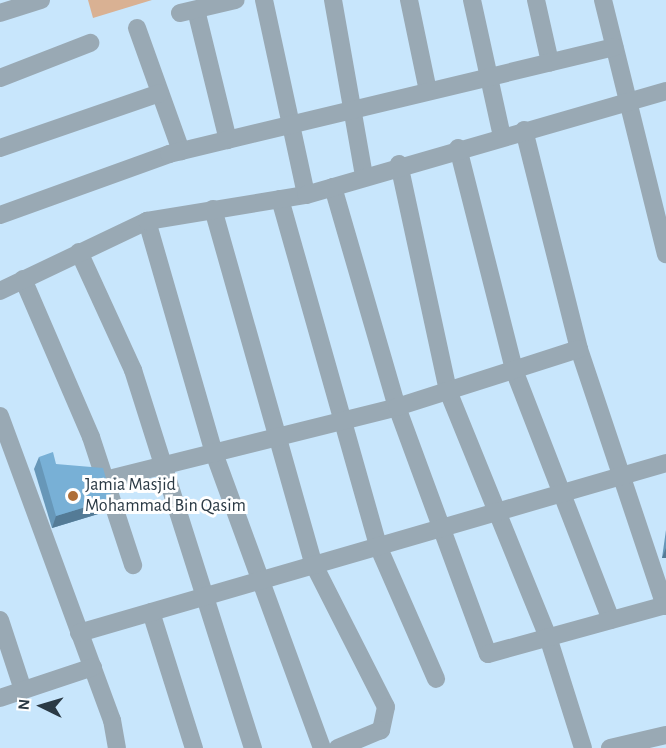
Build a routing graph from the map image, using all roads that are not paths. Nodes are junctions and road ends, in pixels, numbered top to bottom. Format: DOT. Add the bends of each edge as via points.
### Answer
graph roads {
  1 [pos="41,0"];
  2 [pos="236,0"];
  3 [pos="264,0"];
  4 [pos="333,0"];
  5 [pos="409,0"];
  6 [pos="472,0"];
  7 [pos="536,0"];
  8 [pos="603,0"];
  9 [pos="0,13"];
  10 [pos="137,28"];
  11 [pos="90,43"];
  12 [pos="614,48"];
  13 [pos="550,62"];
  14 [pos="489,76"];
  15 [pos="0,78"];
  16 [pos="428,91"];
  17 [pos="666,91"];
  18 [pos="160,93"];
  19 [pos="626,102"];
  20 [pos="352,110"];
  21 [pos="291,124"];
  22 [pos="524,130"];
  23 [pos="502,136"];
  24 [pos="228,140"];
  25 [pos="0,148"];
  26 [pos="458,148"];
  27 [pos="181,151"];
  28 [pos="399,164"];
  29 [pos="364,176"];
  30 [pos="333,187"];
  31 [pos="306,195"];
  32 [pos="280,199"];
  33 [pos="213,209"];
  34 [pos="0,215"];
  35 [pos="147,221"];
  36 [pos="79,252"];
  37 [pos="666,254"];
  38 [pos="23,279"];
  39 [pos="0,291"];
  40 [pos="579,349"];
  41 [pos="514,370"];
  42 [pos="448,391"];
  43 [pos="397,407"];
  44 [pos="0,416"];
  45 [pos="340,421"];
  46 [pos="278,436"];
  47 [pos="214,453"];
  48 [pos="666,463"];
  49 [pos="164,465"];
  50 [pos="621,476"];
  51 [pos="105,480"];
  52 [pos="562,493"];
  53 [pos="497,512"];
  54 [pos="440,528"];
  55 [pos="378,546"];
  56 [pos="133,565"];
  57 [pos="314,565"];
  58 [pos="260,580"];
  59 [pos="205,596"];
  60 [pos="665,605"];
  61 [pos="151,612"];
  62 [pos="0,620"];
  63 [pos="611,620"];
  64 [pos="79,633"];
  65 [pos="548,637"];
  66 [pos="93,667"];
  67 [pos="436,679"];
  68 [pos="23,690"];
  69 [pos="0,698"];
  70 [pos="666,735"];
  71 [pos="117,748"];
  72 [pos="194,748"];
  73 [pos="253,748"];
  74 [pos="322,748"];
  75 [pos="338,748"];
  76 [pos="583,748"];
  77 [pos="610,748"];
  1 -- 9 [label="street"];
  2 -- 24 [label="street" via="188,12"];
  3 -- 21 [label="street"];
  4 -- 20 [label="street"];
  5 -- 16 [label="street"];
  6 -- 14 [label="street"];
  7 -- 13 [label="street"];
  8 -- 12 [label="street"];
  10 -- 18 [label="street"];
  11 -- 15 [label="street"];
  12 -- 13 [label="street"];
  12 -- 19 [label="street"];
  13 -- 14 [label="street"];
  14 -- 16 [label="street"];
  14 -- 23 [label="street"];
  16 -- 20 [label="street"];
  17 -- 19 [label="street"];
  18 -- 25 [label="street"];
  18 -- 27 [label="street"];
  19 -- 22 [label="street"];
  19 -- 37 [label="street"];
  20 -- 21 [label="street"];
  20 -- 29 [label="street"];
  21 -- 24 [label="street"];
  21 -- 31 [label="street"];
  22 -- 23 [label="street"];
  22 -- 40 [label="street"];
  23 -- 26 [label="street"];
  24 -- 27 [label="street"];
  26 -- 28 [label="street"];
  26 -- 41 [label="street"];
  27 -- 34 [label="street"];
  28 -- 29 [label="street"];
  28 -- 42 [label="street"];
  29 -- 30 [label="street"];
  30 -- 31 [label="street"];
  30 -- 43 [label="street"];
  31 -- 32 [label="street"];
  32 -- 33 [label="street"];
  32 -- 45 [label="street"];
  33 -- 35 [label="street"];
  33 -- 46 [label="street"];
  35 -- 36 [label="street"];
  35 -- 47 [label="street"];
  36 -- 38 [label="street"];
  36 -- 49 [label="street" via="133,370"];
  38 -- 39 [label="street"];
  38 -- 51 [label="street"];
  40 -- 41 [label="street"];
  40 -- 50 [label="street"];
  41 -- 42 [label="street"];
  41 -- 52 [label="street"];
  42 -- 43 [label="street"];
  42 -- 53 [label="street"];
  43 -- 45 [label="street"];
  43 -- 54 [label="street"];
  44 -- 64 [label="street"];
  45 -- 46 [label="street"];
  45 -- 55 [label="street"];
  46 -- 47 [label="street"];
  46 -- 57 [label="street"];
  47 -- 49 [label="street"];
  47 -- 58 [label="street"];
  48 -- 50 [label="street"];
  49 -- 51 [label="street"];
  49 -- 59 [label="street"];
  50 -- 52 [label="street"];
  50 -- 60 [label="street"];
  51 -- 56 [label="street"];
  52 -- 53 [label="street"];
  52 -- 63 [label="street"];
  53 -- 54 [label="street"];
  53 -- 65 [label="street"];
  54 -- 55 [label="street"];
  54 -- 65 [label="street" via="488,654"];
  55 -- 57 [label="street"];
  55 -- 67 [label="street"];
  57 -- 58 [label="street"];
  57 -- 75 [label="street" via="386,707 381,730"];
  58 -- 59 [label="street"];
  58 -- 74 [label="street"];
  59 -- 61 [label="street"];
  59 -- 73 [label="street"];
  60 -- 63 [label="street"];
  61 -- 64 [label="street"];
  61 -- 72 [label="street"];
  62 -- 68 [label="street"];
  63 -- 65 [label="street"];
  64 -- 66 [label="street"];
  65 -- 76 [label="street"];
  66 -- 68 [label="street"];
  66 -- 71 [label="street"];
  68 -- 69 [label="street"];
  70 -- 77 [label="street"];
}
